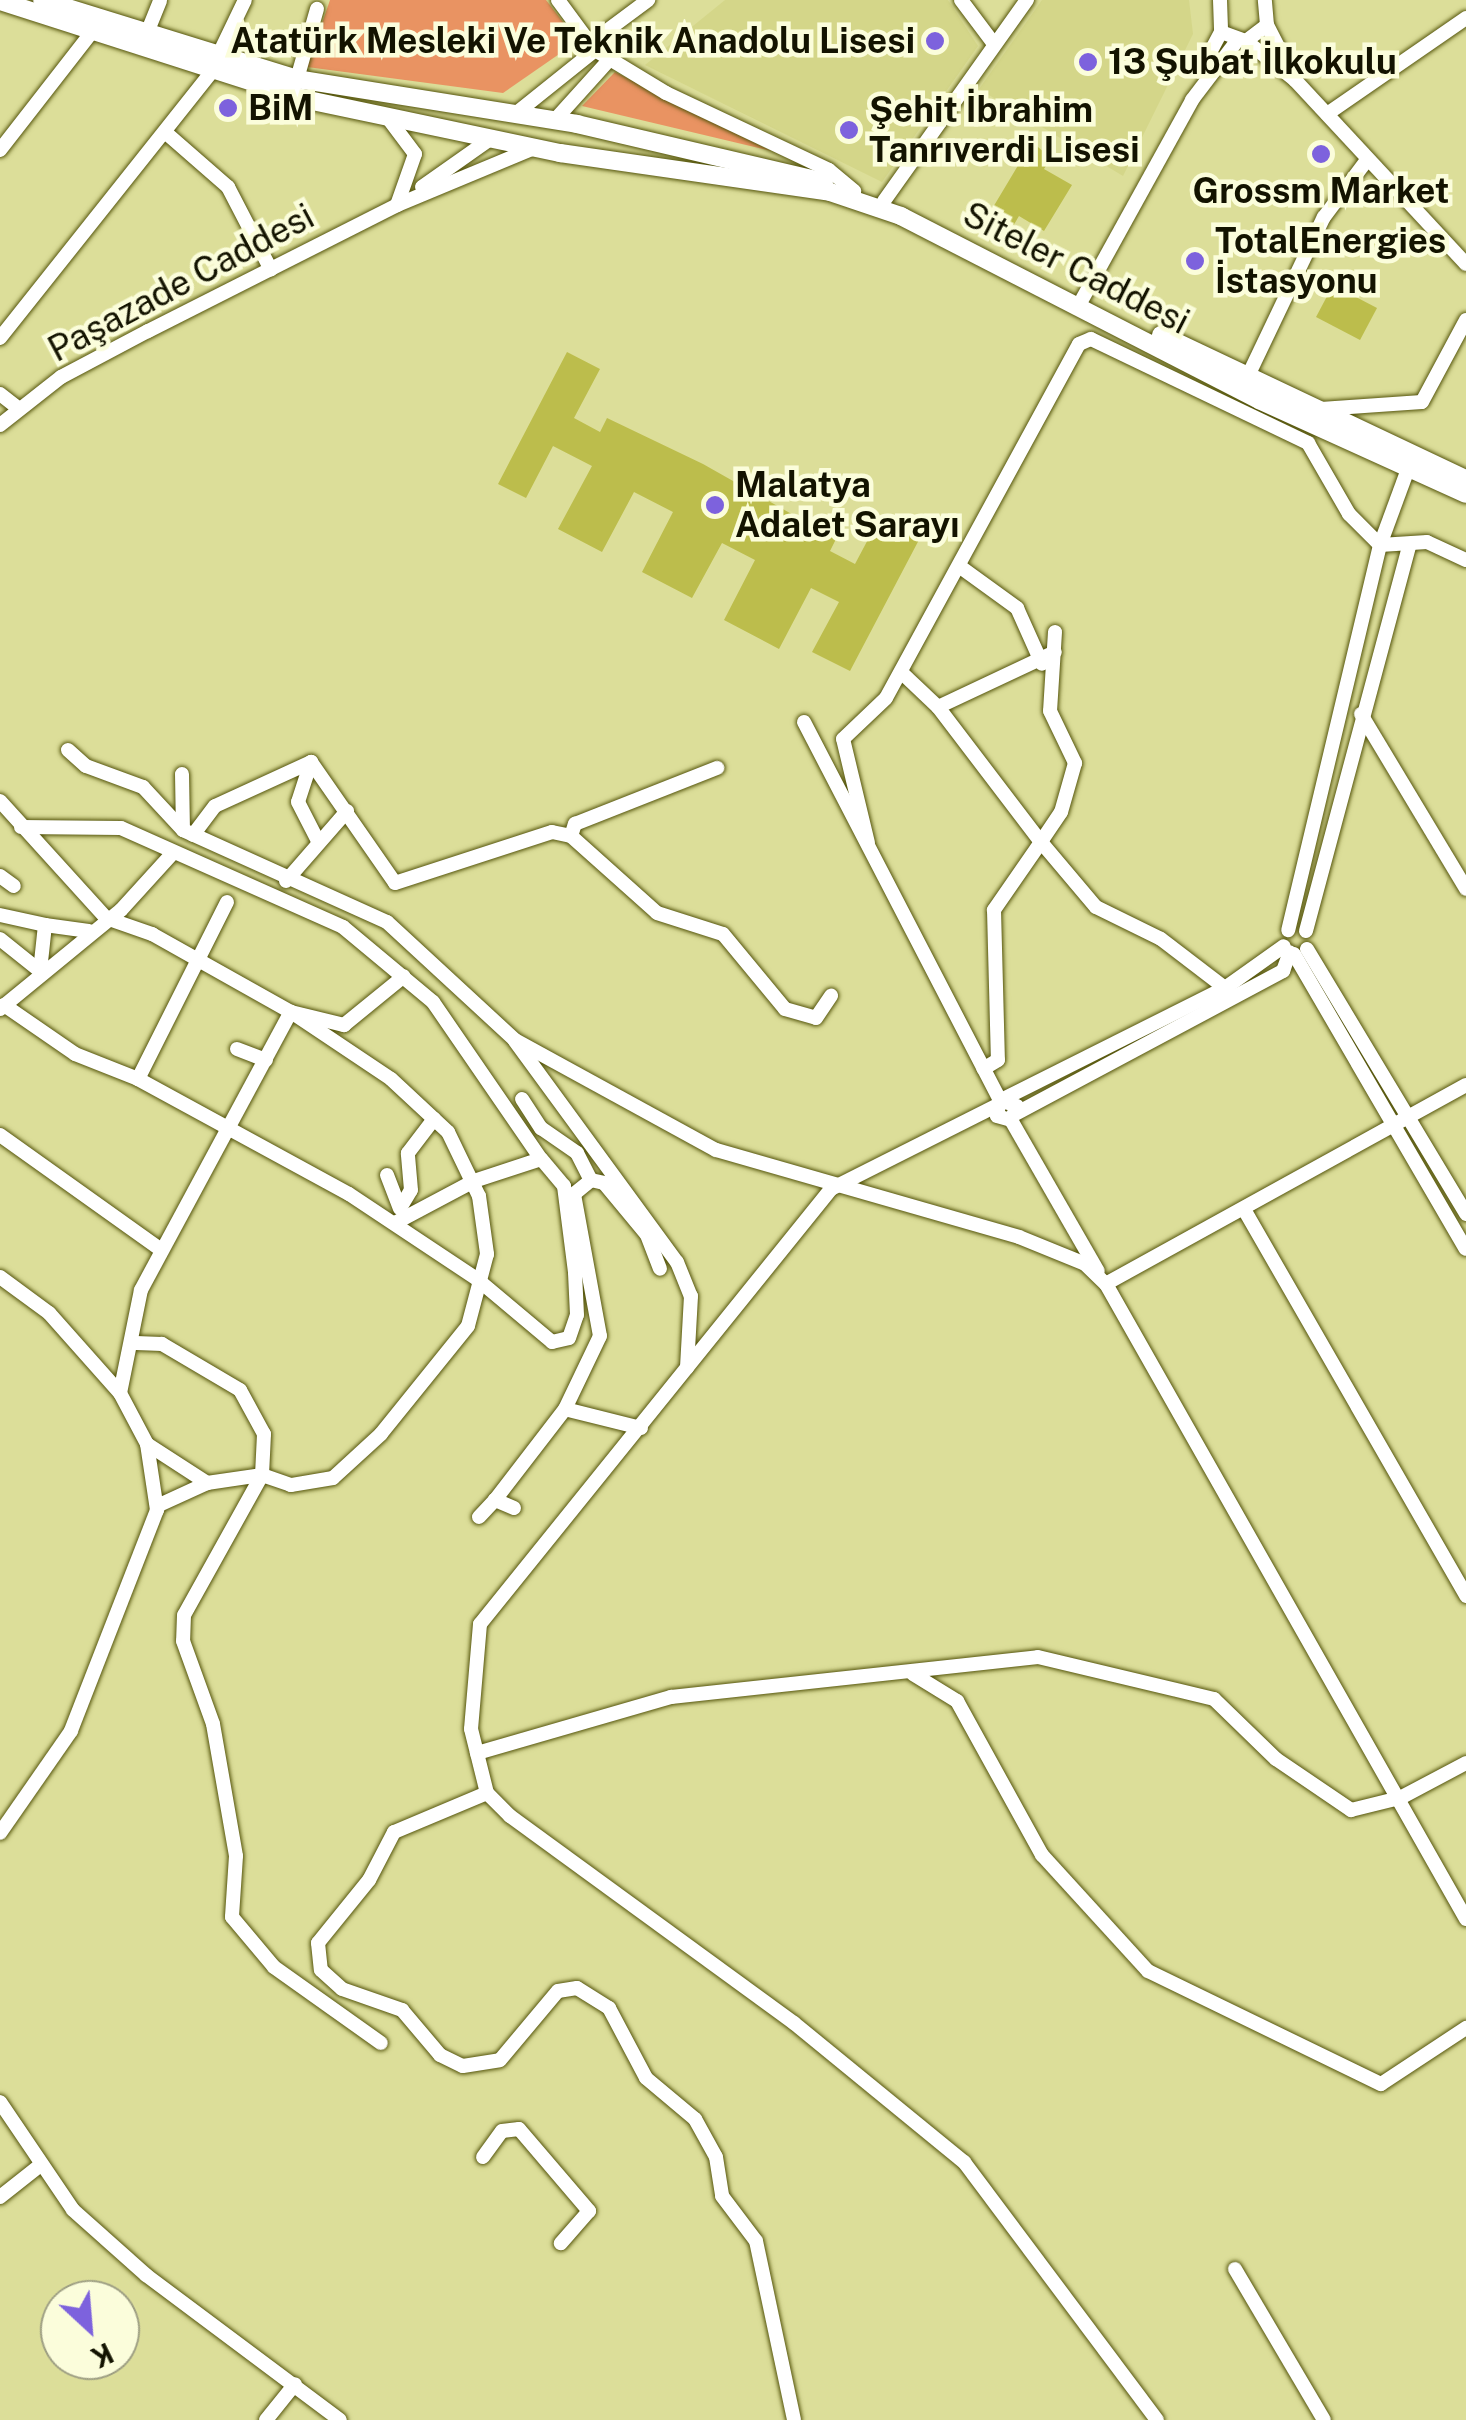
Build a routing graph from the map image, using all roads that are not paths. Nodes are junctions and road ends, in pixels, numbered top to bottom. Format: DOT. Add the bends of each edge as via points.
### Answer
graph roads {
  1 [pos="42,0"];
  2 [pos="160,0"];
  3 [pos="245,0"];
  4 [pos="558,0"];
  5 [pos="648,0"];
  6 [pos="961,0"];
  7 [pos="1027,0"];
  8 [pos="0,1"];
  9 [pos="1217,2"];
  10 [pos="1268,3"];
  11 [pos="74,4"];
  12 [pos="317,9"];
  13 [pos="1466,18"];
  14 [pos="1267,24"];
  15 [pos="1221,32"];
  16 [pos="91,33"];
  17 [pos="146,33"];
  18 [pos="1242,41"];
  19 [pos="994,44"];
  20 [pos="592,47"];
  21 [pos="610,60"];
  22 [pos="214,64"];
  23 [pos="297,79"];
  24 [pos="1294,80"];
  25 [pos="379,112"];
  26 [pos="1327,114"];
  27 [pos="524,117"];
  28 [pos="554,121"];
  29 [pos="166,132"];
  30 [pos="490,138"];
  31 [pos="526,146"];
  32 [pos="0,150"];
  33 [pos="1366,160"];
  34 [pos="854,191"];
  35 [pos="884,202"];
  36 [pos="397,204"];
  37 [pos="1466,264"];
  38 [pos="270,270"];
  39 [pos="1078,300"];
  40 [pos="1466,320"];
  41 [pos="0,338"];
  42 [pos="1248,376"];
  43 [pos="0,394"];
  44 [pos="19,409"];
  45 [pos="1315,409"];
  46 [pos="0,425"];
  47 [pos="1408,469"];
  48 [pos="1466,479"];
  49 [pos="1466,494"];
  50 [pos="1380,546"];
  51 [pos="1409,546"];
  52 [pos="1466,560"];
  53 [pos="959,566"];
  54 [pos="1054,632"];
  55 [pos="1043,666"];
  56 [pos="902,672"];
  57 [pos="938,707"];
  58 [pos="1361,714"];
  59 [pos="804,722"];
  60 [pos="68,750"];
  61 [pos="311,762"];
  62 [pos="717,768"];
  63 [pos="182,774"];
  64 [pos="0,801"];
  65 [pos="347,811"];
  66 [pos="22,827"];
  67 [pos="188,833"];
  68 [pos="570,836"];
  69 [pos="318,841"];
  70 [pos="1041,842"];
  71 [pos="868,843"];
  72 [pos="172,854"];
  73 [pos="0,876"];
  74 [pos="286,881"];
  75 [pos="14,886"];
  76 [pos="1466,889"];
  77 [pos="227,902"];
  78 [pos="0,915"];
  79 [pos="106,918"];
  80 [pos="46,925"];
  81 [pos="1288,930"];
  82 [pos="90,931"];
  83 [pos="1306,931"];
  84 [pos="0,938"];
  85 [pos="1294,950"];
  86 [pos="195,959"];
  87 [pos="40,971"];
  88 [pos="404,976"];
  89 [pos="1225,988"];
  90 [pos="830,996"];
  91 [pos="2,1007"];
  92 [pos="291,1012"];
  93 [pos="515,1040"];
  94 [pos="238,1049"];
  95 [pos="266,1060"];
  96 [pos="983,1069"];
  97 [pos="138,1079"];
  98 [pos="1466,1086"];
  99 [pos="522,1099"];
  100 [pos="1000,1101"];
  101 [pos="1014,1116"];
  102 [pos="1411,1116"];
  103 [pos="434,1119"];
  104 [pos="1396,1124"];
  105 [pos="230,1128"];
  106 [pos="0,1135"];
  107 [pos="542,1158"];
  108 [pos="387,1176"];
  109 [pos="591,1180"];
  110 [pos="474,1181"];
  111 [pos="831,1189"];
  112 [pos="402,1205"];
  113 [pos="1244,1211"];
  114 [pos="1466,1214"];
  115 [pos="395,1224"];
  116 [pos="160,1249"];
  117 [pos="1466,1249"];
  118 [pos="660,1268"];
  119 [pos="0,1277"];
  120 [pos="477,1279"];
  121 [pos="1106,1284"];
  122 [pos="136,1344"];
  123 [pos="687,1369"];
  124 [pos="120,1393"];
  125 [pos="565,1409"];
  126 [pos="641,1428"];
  127 [pos="147,1444"];
  128 [pos="262,1475"];
  129 [pos="207,1483"];
  130 [pos="495,1500"];
  131 [pos="157,1506"];
  132 [pos="514,1508"];
  133 [pos="479,1518"];
  134 [pos="1466,1596"];
  135 [pos="908,1672"];
  136 [pos="477,1753"];
  137 [pos="1466,1763"];
  138 [pos="487,1793"];
  139 [pos="1400,1798"];
  140 [pos="0,1833"];
  141 [pos="1466,1920"];
  142 [pos="1466,2028"];
  143 [pos="381,2043"];
  144 [pos="0,2102"];
  145 [pos="482,2158"];
  146 [pos="38,2167"];
  147 [pos="0,2197"];
  148 [pos="562,2243"];
  149 [pos="1236,2269"];
  150 [pos="295,2384"];
  151 [pos="266,2420"];
  152 [pos="340,2420"];
  153 [pos="794,2420"];
  154 [pos="1157,2420"];
  155 [pos="1324,2420"];
  1 -- 11 [label="main road"];
  2 -- 17 [label="street"];
  3 -- 22 [label="street"];
  4 -- 20 [label="street"];
  5 -- 20 [label="street"];
  6 -- 19 [label="street"];
  7 -- 19 [label="street"];
  8 -- 16 [label="main road"];
  9 -- 15 [label="street"];
  10 -- 14 [label="street"];
  11 -- 17 [label="main road"];
  12 -- 23 [label="street"];
  13 -- 26 [label="street"];
  14 -- 18 [label="street"];
  14 -- 24 [label="street"];
  15 -- 18 [label="street"];
  15 -- 39 [label="street"];
  16 -- 22 [label="main road"];
  16 -- 32 [label="street"];
  17 -- 22 [label="main road"];
  18 -- 24 [label="street"];
  18 -- 39 [label="street" via="1192,100"];
  19 -- 35 [label="street"];
  20 -- 21 [label="street"];
  20 -- 27 [label="street"];
  21 -- 28 [label="street"];
  21 -- 34 [label="street" via="830,170"];
  22 -- 23 [label="main road, Siteler Caddesi"];
  22 -- 25 [label="main road, Siteler Caddesi"];
  22 -- 29 [label="street"];
  23 -- 27 [label="main road, Siteler Caddesi"];
  24 -- 26 [label="street"];
  25 -- 30 [label="main road, Siteler Caddesi"];
  25 -- 36 [label="street" via="411,140 414,154"];
  26 -- 33 [label="street"];
  27 -- 28 [label="main road, Siteler Caddesi"];
  27 -- 30 [label="main road"];
  28 -- 31 [label="main road"];
  28 -- 34 [label="main road, Siteler Caddesi"];
  29 -- 38 [label="street" via="228,187"];
  29 -- 41 [label="street"];
  30 -- 31 [label="main road, Siteler Caddesi"];
  30 -- 36 [label="street, Paşazade Caddesi"];
  31 -- 36 [label="street, Paşazade Caddesi"];
  31 -- 39 [label="main road, Siteler Caddesi" via="830,192 901,216"];
  33 -- 37 [label="street"];
  33 -- 42 [label="street" via="1324,216"];
  34 -- 35 [label="main road, Siteler Caddesi"];
  35 -- 39 [label="main road, Siteler Caddesi"];
  36 -- 38 [label="street, Paşazade Caddesi"];
  38 -- 44 [label="street, Paşazade Caddesi" via="62,377"];
  39 -- 42 [label="main road, Siteler Caddesi"];
  39 -- 47 [label="main road, Siteler Caddesi"];
  40 -- 45 [label="street" via="1422,402"];
  42 -- 45 [label="main road, Siteler Caddesi"];
  43 -- 44 [label="street"];
  44 -- 46 [label="street, Paşazade Caddesi"];
  45 -- 48 [label="main road, Siteler Caddesi"];
  47 -- 49 [label="main road, Siteler Caddesi"];
  47 -- 50 [label="street"];
  50 -- 51 [label="street"];
  50 -- 53 [label="street" via="1349,514 1308,443 1091,340 1079,344"];
  50 -- 81 [label="street"];
  51 -- 52 [label="street" via="1427,542"];
  51 -- 58 [label="street"];
  53 -- 55 [label="street" via="1017,608"];
  53 -- 56 [label="street"];
  54 -- 55 [label="street" via="1054,652"];
  55 -- 57 [label="street"];
  55 -- 70 [label="street" via="1050,711 1076,763 1062,812"];
  56 -- 57 [label="street"];
  56 -- 71 [label="street" via="877,712 844,739"];
  57 -- 70 [label="street"];
  58 -- 76 [label="street"];
  58 -- 83 [label="street"];
  59 -- 71 [label="street"];
  60 -- 67 [label="street" via="86,766 143,787"];
  61 -- 65 [label="street"];
  61 -- 67 [label="street" via="215,806"];
  61 -- 69 [label="street" via="298,802"];
  62 -- 68 [label="street" via="575,824"];
  63 -- 67 [label="street"];
  64 -- 66 [label="street"];
  65 -- 68 [label="street" via="402,884 552,832"];
  65 -- 69 [label="street"];
  66 -- 72 [label="street" via="106,823"];
  66 -- 79 [label="street"];
  67 -- 74 [label="street"];
  68 -- 90 [label="street" via="657,913 723,934 785,1010 816,1018"];
  69 -- 74 [label="street"];
  70 -- 89 [label="street" via="1096,907 1161,940"];
  70 -- 96 [label="street" via="994,910 998,1060"];
  71 -- 96 [label="street"];
  72 -- 79 [label="street"];
  72 -- 88 [label="street" via="343,928"];
  73 -- 75 [label="street"];
  74 -- 93 [label="street" via="388,922"];
  77 -- 86 [label="street"];
  78 -- 80 [label="street"];
  79 -- 82 [label="street"];
  79 -- 86 [label="street"];
  80 -- 82 [label="street"];
  80 -- 87 [label="street"];
  81 -- 83 [label="street"];
  81 -- 85 [label="street"];
  82 -- 87 [label="street"];
  83 -- 85 [label="street"];
  84 -- 87 [label="street"];
  85 -- 89 [label="street"];
  85 -- 101 [label="street" via="1282,971"];
  85 -- 102 [label="street"];
  85 -- 104 [label="street"];
  86 -- 92 [label="street"];
  86 -- 97 [label="street"];
  87 -- 91 [label="street"];
  88 -- 92 [label="street" via="344,1025"];
  88 -- 107 [label="street" via="434,1002"];
  89 -- 100 [label="street"];
  91 -- 97 [label="street" via="75,1054"];
  92 -- 95 [label="street"];
  92 -- 103 [label="street"];
  93 -- 111 [label="street" via="716,1150"];
  93 -- 123 [label="street" via="677,1262 691,1296"];
  94 -- 95 [label="street"];
  95 -- 105 [label="street"];
  96 -- 100 [label="street"];
  97 -- 105 [label="street"];
  98 -- 102 [label="street"];
  99 -- 109 [label="street" via="540,1128 577,1153"];
  100 -- 101 [label="street" via="1000,1119"];
  100 -- 111 [label="street"];
  101 -- 121 [label="street"];
  102 -- 104 [label="street"];
  102 -- 114 [label="street"];
  103 -- 110 [label="street"];
  103 -- 112 [label="street" via="408,1153 411,1190"];
  104 -- 113 [label="street"];
  104 -- 117 [label="street"];
  105 -- 115 [label="street"];
  105 -- 116 [label="street"];
  106 -- 116 [label="street"];
  107 -- 110 [label="street"];
  107 -- 120 [label="street" via="564,1186 576,1315 568,1338 552,1342"];
  108 -- 112 [label="street"];
  109 -- 118 [label="street" via="604,1183 648,1235"];
  109 -- 125 [label="street" via="574,1194 600,1336"];
  110 -- 115 [label="street"];
  110 -- 120 [label="street" via="487,1254"];
  111 -- 121 [label="street" via="1019,1237 1085,1264"];
  111 -- 123 [label="street"];
  112 -- 115 [label="street"];
  113 -- 121 [label="street"];
  113 -- 134 [label="street"];
  115 -- 120 [label="street"];
  116 -- 122 [label="street" via="131,1318"];
  119 -- 124 [label="street" via="49,1313"];
  120 -- 128 [label="street" via="468,1326 441,1366 333,1478 291,1484"];
  121 -- 139 [label="street"];
  122 -- 124 [label="street"];
  122 -- 128 [label="street" via="162,1344 240,1390 264,1434"];
  123 -- 126 [label="street"];
  124 -- 127 [label="street"];
  125 -- 126 [label="street"];
  125 -- 130 [label="street"];
  126 -- 136 [label="street" via="480,1624 469,1706"];
  127 -- 129 [label="street"];
  127 -- 131 [label="street"];
  128 -- 129 [label="street"];
  128 -- 143 [label="street" via="184,1615 183,1642 212,1724 236,1856 232,1916 274,1966"];
  129 -- 131 [label="street"];
  130 -- 132 [label="street"];
  130 -- 133 [label="street"];
  131 -- 140 [label="street" via="149,1545 71,1731"];
  135 -- 136 [label="street" via="671,1697"];
  135 -- 139 [label="street" via="1038,1657 1178,1685 1214,1699 1276,1759 1352,1810"];
  135 -- 142 [label="street" via="958,1700 1042,1855 1148,1972 1268,2023 1344,2071 1381,2084"];
  136 -- 138 [label="street"];
  137 -- 139 [label="street"];
  138 -- 153 [label="street" via="394,1832 369,1880 318,1943 321,1970 342,1989 402,2010 440,2055 464,2066 500,2060 558,1991 577,1988 609,2008 646,2078 694,2118 716,2157 722,2196 756,2241"];
  138 -- 154 [label="street" via="964,2162"];
  139 -- 141 [label="street"];
  144 -- 146 [label="street"];
  145 -- 148 [label="street" via="502,2130 519,2128 589,2211"];
  146 -- 147 [label="street"];
  146 -- 150 [label="street" via="146,2275"];
  149 -- 155 [label="street"];
  150 -- 151 [label="street"];
  150 -- 152 [label="street"];
}
